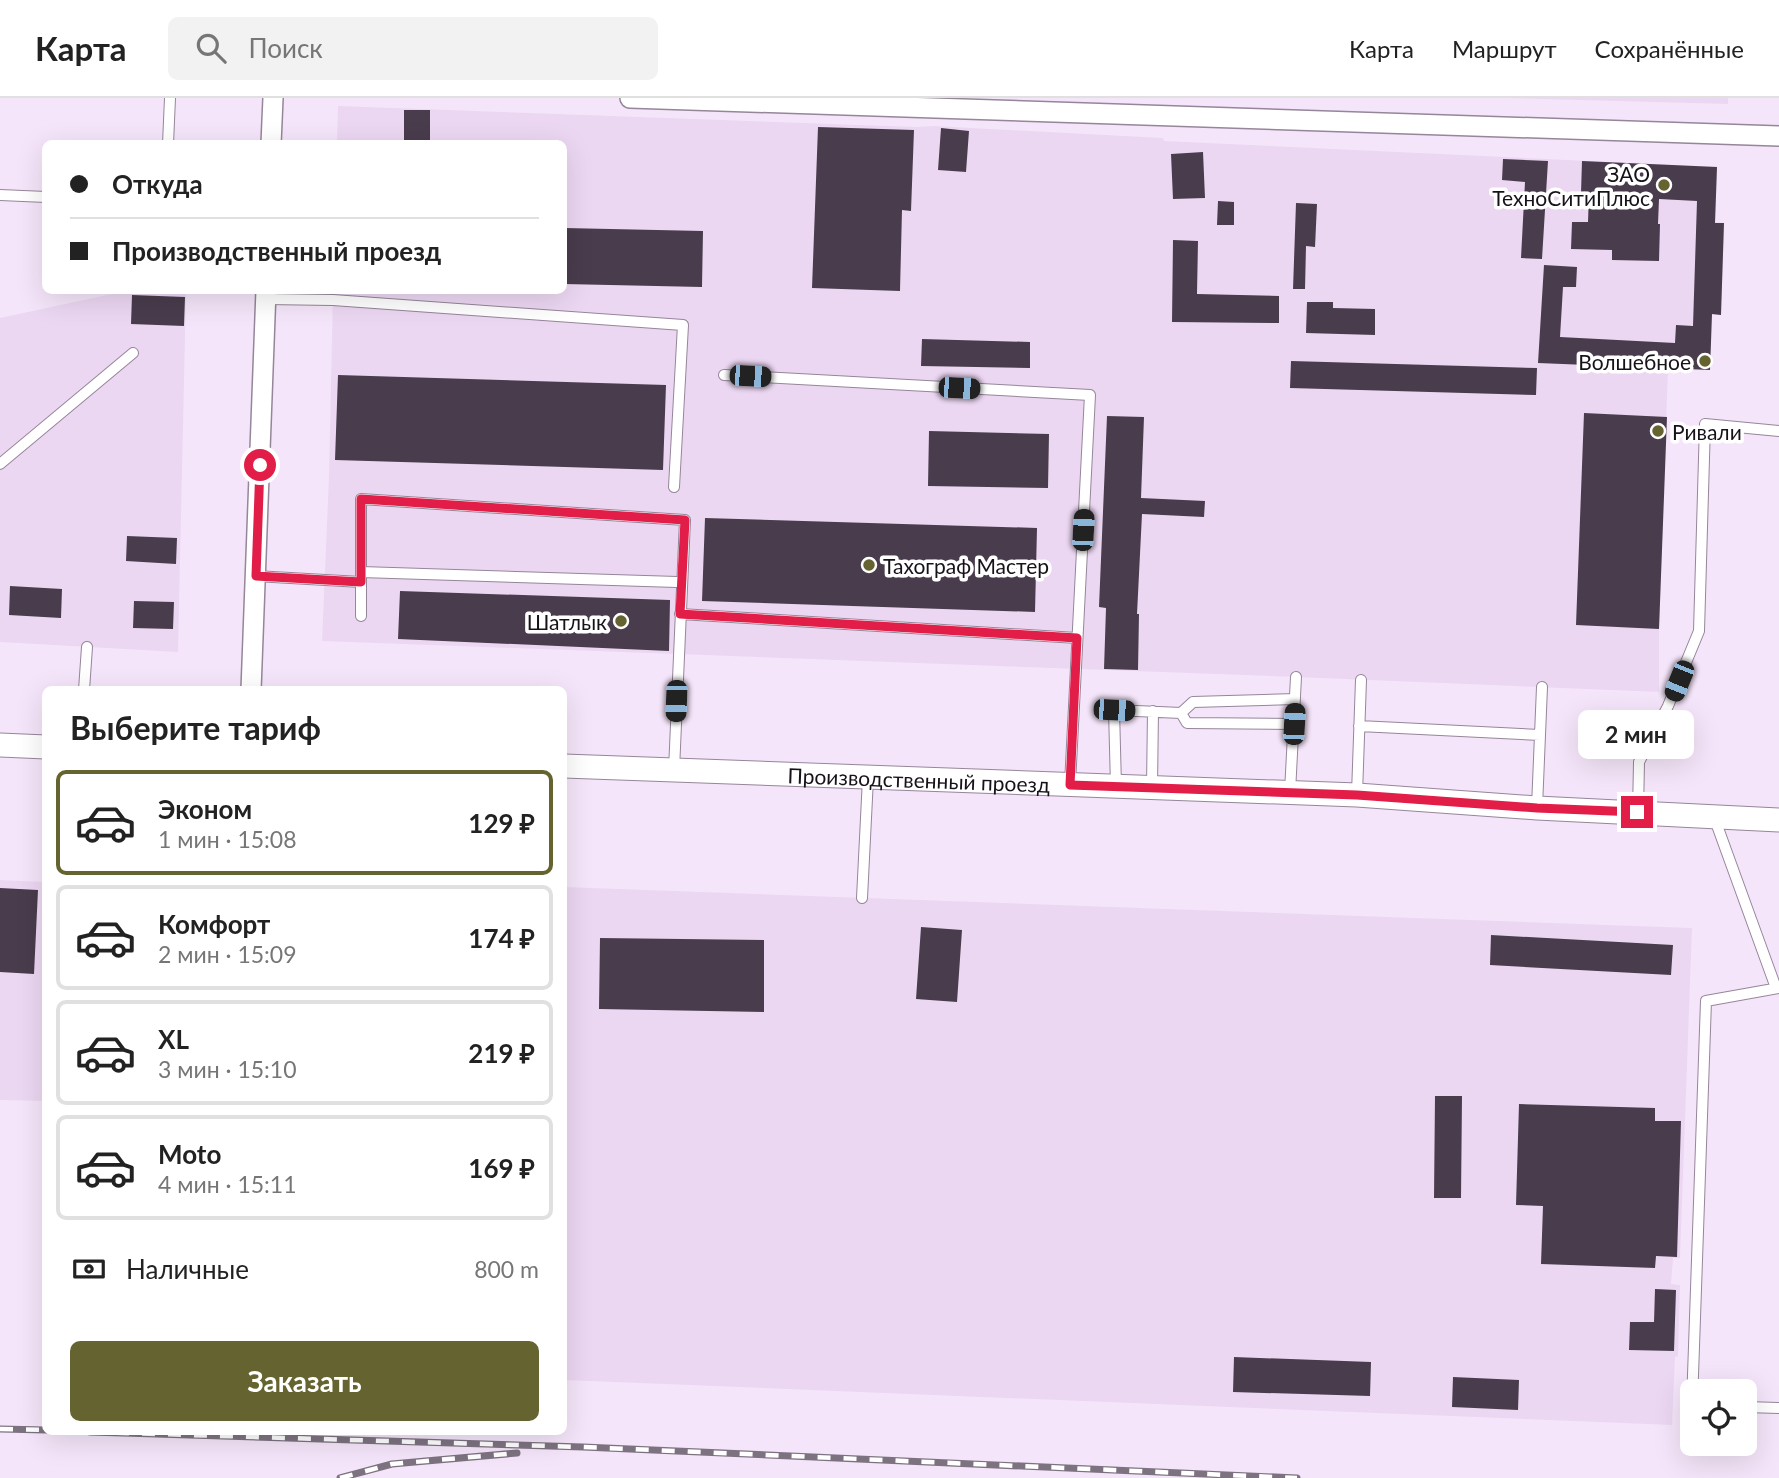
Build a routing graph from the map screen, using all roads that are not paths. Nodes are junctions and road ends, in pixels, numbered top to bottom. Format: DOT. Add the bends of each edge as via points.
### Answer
graph roads {
  1 [pos="170,98"];
  2 [pos="273,98"];
  3 [pos="630,98"];
  4 [pos="1779,136"];
  5 [pos="168,140"];
  6 [pos="271,140"];
  7 [pos="0,195"];
  8 [pos="42,197"];
  9 [pos="266,295"];
  10 [pos="133,353"];
  11 [pos="724,375"];
  12 [pos="1779,431"];
  13 [pos="0,464"];
  14 [pos="674,486"];
  15 [pos="256,576"];
  16 [pos="361,577"];
  17 [pos="677,582"];
  18 [pos="680,614"];
  19 [pos="361,616"];
  20 [pos="1077,638"];
  21 [pos="87,647"];
  22 [pos="1296,677"];
  23 [pos="1361,680"];
  24 [pos="85,686"];
  25 [pos="251,686"];
  26 [pos="1542,687"];
  27 [pos="1295,699"];
  28 [pos="1153,711"];
  29 [pos="1181,713"];
  30 [pos="1294,724"];
  31 [pos="1359,726"];
  32 [pos="1540,735"];
  33 [pos="0,745"];
  34 [pos="42,747"];
  35 [pos="567,766"];
  36 [pos="674,770"];
  37 [pos="869,777"];
  38 [pos="1070,785"];
  39 [pos="1116,786"];
  40 [pos="1152,788"];
  41 [pos="1290,792"];
  42 [pos="1357,795"];
  43 [pos="1537,808"];
  44 [pos="1637,812"];
  45 [pos="1714,817"];
  46 [pos="1779,820"];
  47 [pos="862,898"];
  48 [pos="1778,988"];
  49 [pos="1693,1379"];
  50 [pos="1757,1407"];
  51 [pos="1779,1408"];
  1 -- 5 [label="lane"];
  2 -- 6 [label="street"];
  3 -- 4 [label="street"];
  7 -- 8 [label="lane"];
  9 -- 14 [label="lane" via="682,325"];
  9 -- 15 [label="street"];
  10 -- 13 [label="lane"];
  11 -- 20 [label="lane" via="1090,395"];
  12 -- 44 [label="lane" via="1706,424 1699,631 1639,762"];
  15 -- 16 [label="lane"];
  15 -- 25 [label="street"];
  16 -- 17 [label="lane"];
  16 -- 18 [label="lane" via="361,499 685,520"];
  16 -- 19 [label="lane"];
  18 -- 20 [label="lane"];
  18 -- 36 [label="lane"];
  20 -- 38 [label="lane"];
  21 -- 24 [label="lane"];
  22 -- 27 [label="lane"];
  23 -- 31 [label="lane"];
  26 -- 32 [label="lane"];
  27 -- 29 [label="lane" via="1193,702"];
  27 -- 30 [label="lane"];
  28 -- 29 [label="lane"];
  28 -- 39 [label="lane" via="1114,710"];
  28 -- 40 [label="lane"];
  29 -- 30 [label="lane" via="1187,723"];
  30 -- 41 [label="lane"];
  31 -- 32 [label="lane"];
  31 -- 42 [label="lane"];
  32 -- 43 [label="lane"];
  33 -- 34 [label="street"];
  35 -- 36 [label="street, Производственный проезд"];
  36 -- 37 [label="street, Производственный проезд"];
  37 -- 38 [label="street, Производственный проезд"];
  37 -- 47 [label="lane"];
  38 -- 39 [label="street, Производственный проезд"];
  39 -- 40 [label="street, Производственный проезд"];
  40 -- 41 [label="street, Производственный проезд"];
  41 -- 42 [label="street, Производственный проезд"];
  42 -- 43 [label="street, Производственный проезд"];
  43 -- 44 [label="street, Производственный проезд"];
  44 -- 45 [label="street, Производственный проезд"];
  45 -- 46 [label="street, Производственный проезд"];
  45 -- 48 [label="lane"];
  48 -- 49 [label="lane" via="1706,1001"];
  50 -- 51 [label="lane"];
}
